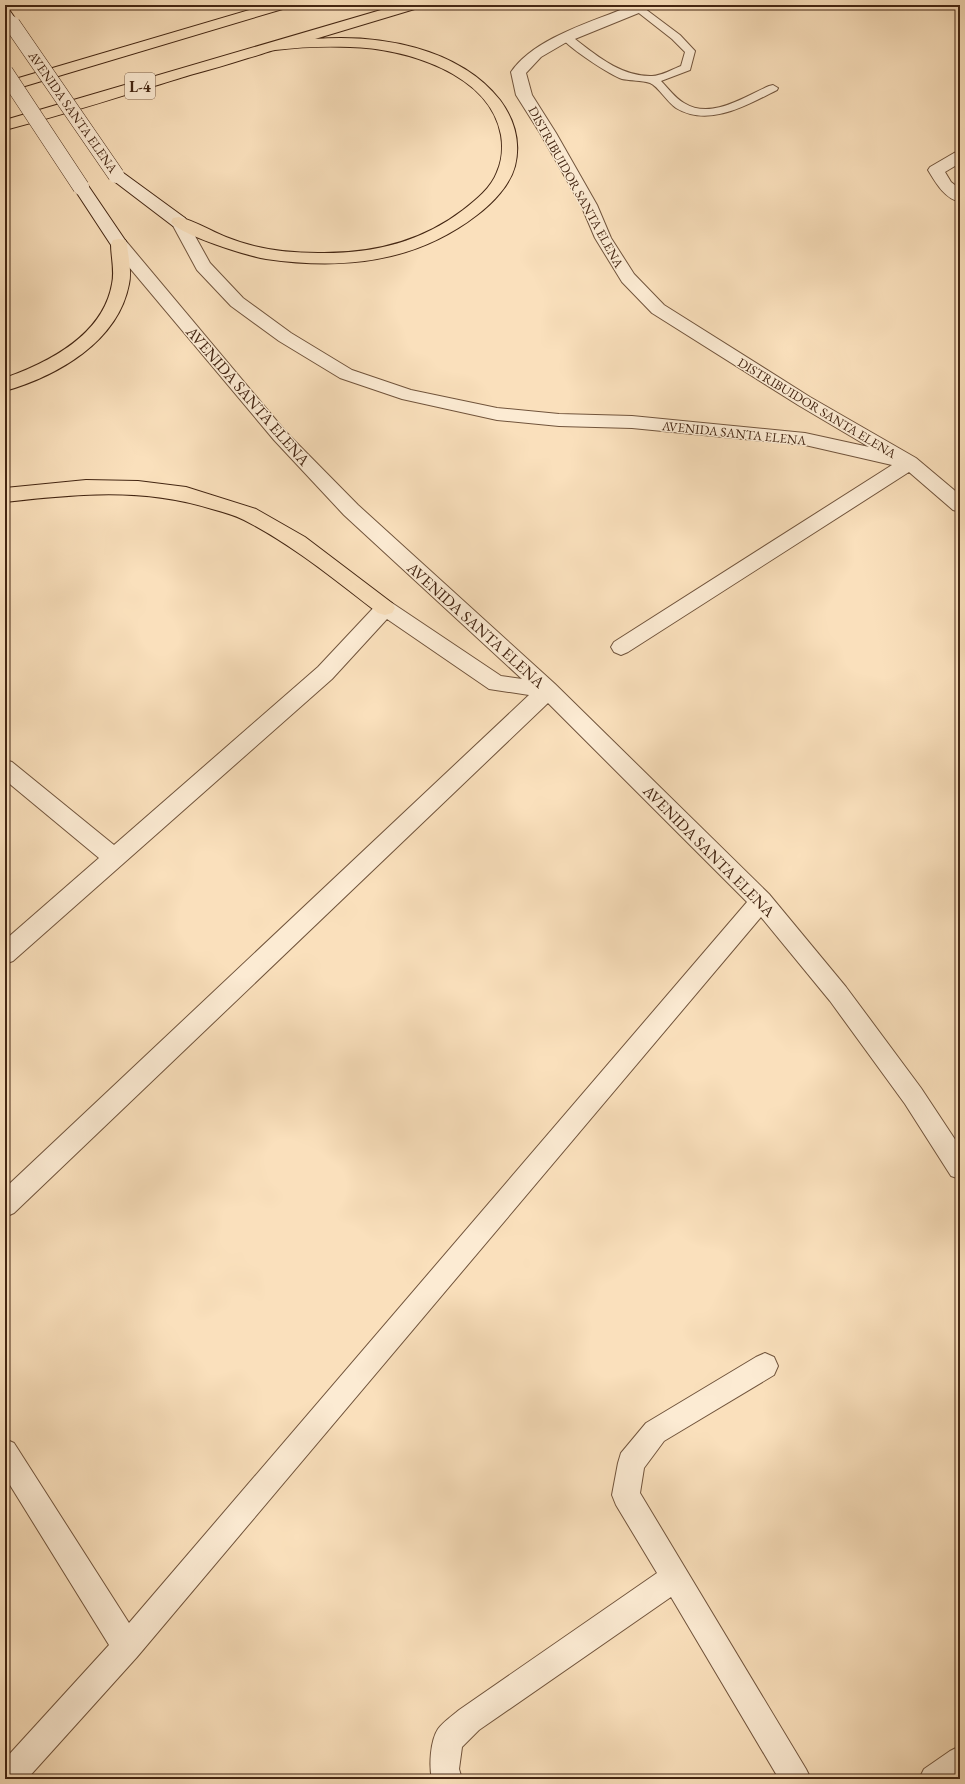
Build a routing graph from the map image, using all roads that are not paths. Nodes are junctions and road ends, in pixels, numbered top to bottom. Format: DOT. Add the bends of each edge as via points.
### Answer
graph roads {
  1 [pos="261,5"];
  2 [pos="281,5"];
  3 [pos="412,5"];
  4 [pos="642,6"];
  5 [pos="241,16"];
  6 [pos="8,19"];
  7 [pos="567,38"];
  8 [pos="275,46"];
  9 [pos="5,72"];
  10 [pos="654,80"];
  11 [pos="5,87"];
  12 [pos="774,88"];
  13 [pos="5,125"];
  14 [pos="960,156"];
  15 [pos="960,197"];
  16 [pos="179,222"];
  17 [pos="119,244"];
  18 [pos="5,385"];
  19 [pos="910,463"];
  20 [pos="5,496"];
  21 [pos="960,505"];
  22 [pos="385,608"];
  23 [pos="621,647"];
  24 [pos="548,690"];
  25 [pos="5,768"];
  26 [pos="114,858"];
  27 [pos="761,901"];
  28 [pos="5,954"];
  29 [pos="960,1168"];
  30 [pos="5,1205"];
  31 [pos="765,1366"];
  32 [pos="5,1452"];
  33 [pos="675,1577"];
  34 [pos="127,1647"];
  35 [pos="960,1761"];
  36 [pos="7,1779"];
  37 [pos="447,1779"];
  38 [pos="796,1779"];
  39 [pos="934,1779"];
  1 -- 5 [label="main road"];
  2 -- 5 [label="main road, L-4"];
  3 -- 8 [label="main road, L-4"];
  4 -- 7 [label="street, DISTRIBUIDOR SANTA ELENA"];
  4 -- 10 [label="lane" via="690,51 686,68"];
  5 -- 11 [label="main road, L-4"];
  6 -- 16 [label="street, AVENIDA SANTA ELENA, bridge" via="116,175"];
  7 -- 10 [label="lane" via="605,66 626,76"];
  7 -- 19 [label="street, DISTRIBUIDOR SANTA ELENA" via="536,54 518,72 524,95 556,146 589,206 603,238 628,278 658,309"];
  8 -- 13 [label="main road, L-4"];
  8 -- 16 [label="main road" via="330,42 370,44 408,51 442,62 470,79 492,99 506,122 510,147 505,172 489,197 469,215 431,238 391,251 347,258 302,259 259,253"];
  9 -- 17 [label="street, AVENIDA SANTA ELENA, bridge"];
  10 -- 12 [label="lane" via="681,106 698,113 720,112"];
  14 -- 15 [label="street" via="936,170 945,185"];
  16 -- 19 [label="street, AVENIDA SANTA ELENA" via="203,266 237,302 284,336 346,374 408,395 497,414 559,420 632,422 805,439"];
  17 -- 18 [label="main road" via="121,283 111,314 89,338 60,360"];
  17 -- 24 [label="street, AVENIDA SANTA ELENA" via="285,442 351,510"];
  19 -- 21 [label="street"];
  19 -- 23 [label="street"];
  20 -- 22 [label="main road" via="86,487 138,488 186,494 250,514 292,539"];
  22 -- 24 [label="street" via="496,683"];
  22 -- 26 [label="street" via="325,673"];
  24 -- 27 [label="street, AVENIDA SANTA ELENA"];
  24 -- 30 [label="street"];
  25 -- 26 [label="street"];
  26 -- 28 [label="street"];
  27 -- 29 [label="street, AVENIDA SANTA ELENA" via="838,994 913,1096"];
  27 -- 34 [label="street"];
  31 -- 33 [label="street" via="655,1432 631,1463 626,1495"];
  32 -- 34 [label="street"];
  33 -- 37 [label="street" via="469,1720 448,1740 444,1769"];
  33 -- 38 [label="street"];
  34 -- 36 [label="street"];
  35 -- 39 [label="street"];
}
